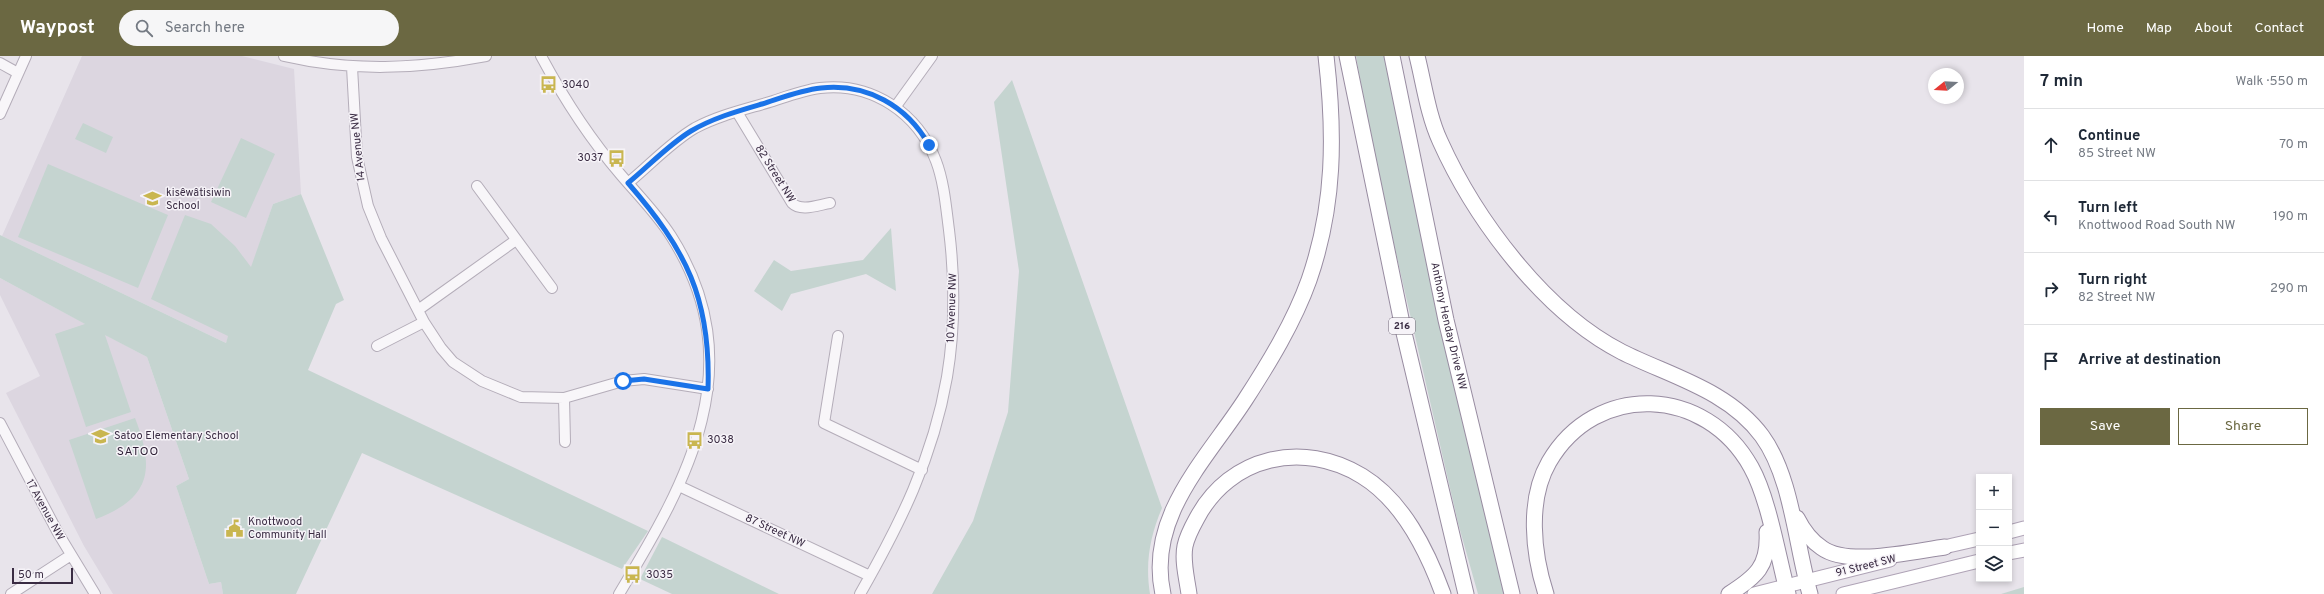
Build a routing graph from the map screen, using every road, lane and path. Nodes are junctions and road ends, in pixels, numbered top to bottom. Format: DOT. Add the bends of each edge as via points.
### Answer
graph roads {
  1 [pos="26,56"];
  2 [pos="284,56"];
  3 [pos="486,56"];
  4 [pos="541,56"];
  5 [pos="932,56"];
  6 [pos="1326,56"];
  7 [pos="1347,56"];
  8 [pos="1392,56"];
  9 [pos="1417,56"];
  10 [pos="0,63"];
  11 [pos="352,67"];
  12 [pos="18,73"];
  13 [pos="896,106"];
  14 [pos="737,112"];
  15 [pos="0,114"];
  16 [pos="628,183"];
  17 [pos="477,186"];
  18 [pos="830,203"];
  19 [pos="516,240"];
  20 [pos="552,288"];
  21 [pos="418,310"];
  22 [pos="424,322"];
  23 [pos="838,336"];
  24 [pos="377,346"];
  25 [pos="708,389"];
  26 [pos="564,398"];
  27 [pos="0,423"];
  28 [pos="565,442"];
  29 [pos="922,470"];
  30 [pos="679,486"];
  31 [pos="1784,488"];
  32 [pos="1764,503"];
  33 [pos="2024,528"];
  34 [pos="2012,531"];
  35 [pos="1976,540"];
  36 [pos="1945,546"];
  37 [pos="2024,550"];
  38 [pos="2012,552"];
  39 [pos="71,555"];
  40 [pos="1976,562"];
  41 [pos="870,576"];
  42 [pos="1808,588"];
  43 [pos="1787,590"];
  44 [pos="11,594"];
  45 [pos="95,594"];
  46 [pos="619,594"];
  47 [pos="860,594"];
  48 [pos="1163,594"];
  49 [pos="1190,594"];
  50 [pos="1443,594"];
  51 [pos="1466,594"];
  52 [pos="1512,594"];
  53 [pos="1546,594"];
  54 [pos="1729,594"];
  55 [pos="1754,594"];
  56 [pos="1843,594"];
  1 -- 12 [label="street"];
  2 -- 11 [label="street"];
  3 -- 11 [label="street" via="450,63"];
  4 -- 16 [label="street" via="567,104"];
  5 -- 13 [label="street"];
  6 -- 48 [label="highway" via="1332,117 1332,160 1328,207 1309,281 1286,331 1246,399 1177,500 1166,525 1160,554"];
  7 -- 51 [label="highway, 216" via="1404,333"];
  8 -- 52 [label="highway, Anthony Henday Drive NW" via="1446,320"];
  9 -- 31 [label="highway" via="1428,106 1440,140 1468,196 1508,252 1548,296 1592,332 1620,351 1704,388 1746,418 1762,435 1775,457"];
  10 -- 12 [label="street"];
  11 -- 21 [label="street, 14 Avenue NW" via="357,157 364,193 381,238"];
  12 -- 15 [label="street"];
  13 -- 14 [label="street" via="863,91 830,88 800,92"];
  13 -- 29 [label="street, 10 Avenue NW" via="919,128 939,171 953,268 950,357 944,393"];
  14 -- 16 [label="street" via="709,121 690,132"];
  14 -- 18 [label="street, 82 Street NW" via="794,206 804,208"];
  16 -- 25 [label="street" via="671,236 690,274 706,329 709,357"];
  17 -- 19 [label="street"];
  19 -- 20 [label="street"];
  19 -- 21 [label="street"];
  21 -- 22 [label="street, 14 Avenue NW"];
  22 -- 24 [label="street"];
  22 -- 26 [label="street, 14 Avenue NW" via="453,362 482,381 521,397"];
  23 -- 29 [label="street" via="824,423"];
  25 -- 26 [label="street, 14 Avenue NW" via="644,379 623,381"];
  25 -- 30 [label="street" via="702,427"];
  26 -- 28 [label="street"];
  27 -- 39 [label="street, 17 Avenue NW"];
  29 -- 41 [label="street, 10 Avenue NW" via="899,524"];
  30 -- 41 [label="street, 87 Street NW"];
  30 -- 46 [label="street"];
  31 -- 36 [label="highway" via="1805,534 1823,549 1846,556 1881,556"];
  31 -- 42 [label="highway"];
  32 -- 43 [label="highway"];
  32 -- 53 [label="highway" via="1751,467 1734,444 1696,413 1671,405 1649,403 1622,405 1601,413 1581,425 1565,441 1549,461 1540,483 1534,526 1541,579"];
  32 -- 54 [label="highway" via="1768,546 1763,563 1753,579"];
  33 -- 34 [label="main road"];
  35 -- 36 [label="main road, 91 Street SW"];
  36 -- 42 [label="main road, 91 Street SW"];
  37 -- 38 [label="main road"];
  39 -- 44 [label="street"];
  39 -- 45 [label="street, 17 Avenue NW"];
  40 -- 56 [label="main road, 91 Street SW"];
  41 -- 47 [label="street, 10 Avenue NW"];
  42 -- 43 [label="main road, 91 Street SW"];
  43 -- 55 [label="main road, 91 Street SW"];
  49 -- 50 [label="highway" via="1185,547 1204,504 1215,491 1256,463 1295,456 1318,458 1340,464 1381,490 1405,518 1425,553"];
}
